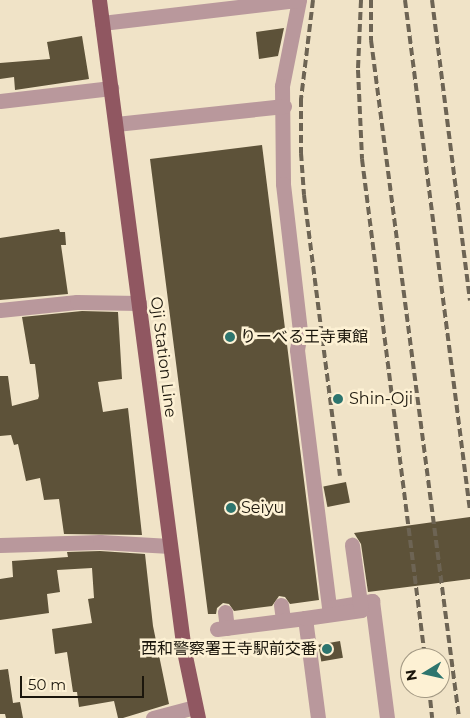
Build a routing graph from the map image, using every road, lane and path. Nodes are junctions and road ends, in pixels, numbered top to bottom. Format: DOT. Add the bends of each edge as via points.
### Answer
graph roads {
  1 [pos="99,0"];
  2 [pos="299,0"];
  3 [pos="205,6"];
  4 [pos="102,23"];
  5 [pos="111,88"];
  6 [pos="0,101"];
  7 [pos="284,106"];
  8 [pos="116,124"];
  9 [pos="139,302"];
  10 [pos="0,310"];
  11 [pos="0,545"];
  12 [pos="352,545"];
  13 [pos="170,546"];
  14 [pos="281,605"];
  15 [pos="225,612"];
  16 [pos="305,618"];
  17 [pos="283,620"];
  18 [pos="197,712"];
  19 [pos="313,717"];
  20 [pos="153,718"];
  21 [pos="387,718"];
  1 -- 4 [label="main road, Oji Station Line"];
  2 -- 3 [label="street"];
  2 -- 7 [label="street" via="284,77"];
  3 -- 4 [label="street"];
  4 -- 5 [label="main road, Oji Station Line"];
  5 -- 6 [label="street"];
  5 -- 8 [label="main road, Oji Station Line"];
  7 -- 8 [label="street"];
  7 -- 21 [label="street" via="285,206 300,331 297,350 329,608 372,601"];
  8 -- 9 [label="main road, Oji Station Line"];
  9 -- 10 [label="street" via="77,302"];
  9 -- 13 [label="main road, Oji Station Line"];
  11 -- 13 [label="street" via="100,542"];
  12 -- 16 [label="street, bridge" via="361,610"];
  13 -- 18 [label="main road, Oji Station Line" via="184,651"];
  14 -- 17 [label="street"];
  15 -- 17 [label="street" via="222,628"];
  16 -- 17 [label="street"];
  16 -- 19 [label="street"];
  18 -- 20 [label="street"];
}
